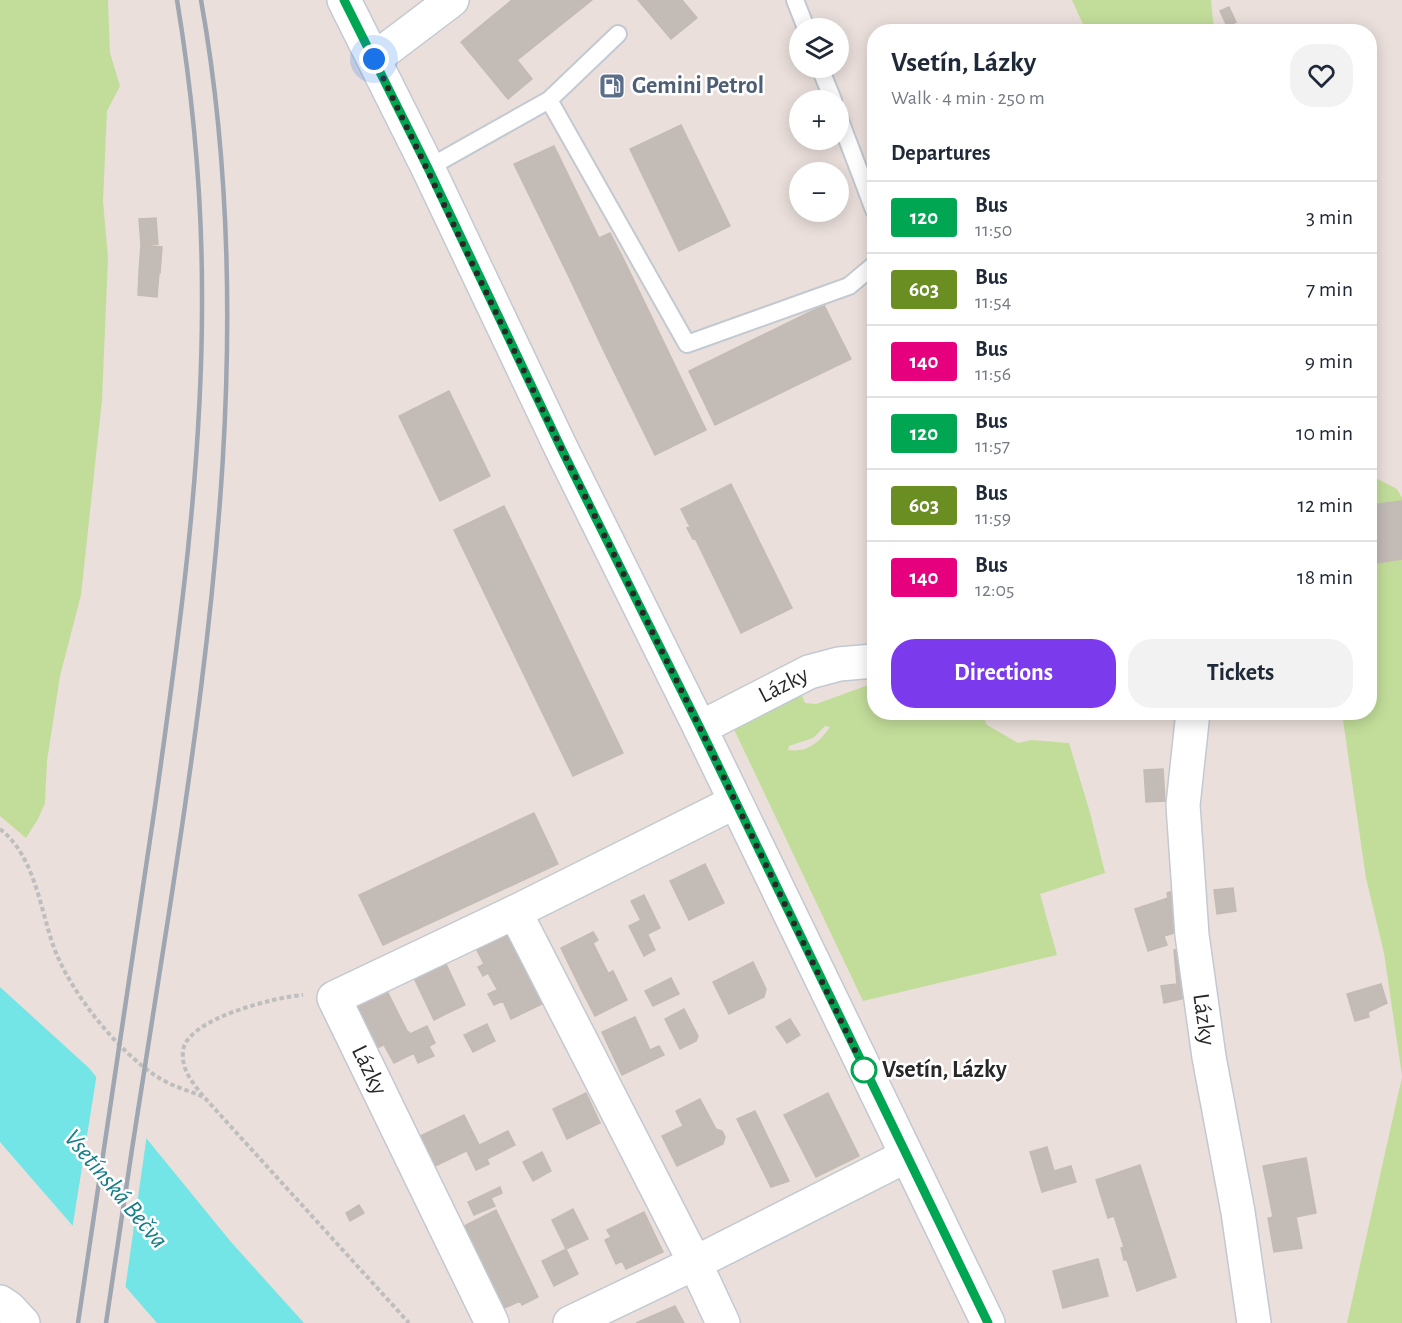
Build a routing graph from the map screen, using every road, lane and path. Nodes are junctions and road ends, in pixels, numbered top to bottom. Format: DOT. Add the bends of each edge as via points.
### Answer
graph roads {
  1 [pos="344,0"];
  2 [pos="795,0"];
  3 [pos="450,1"];
  4 [pos="802,18"];
  5 [pos="618,34"];
  6 [pos="374,59"];
  7 [pos="549,100"];
  8 [pos="849,144"];
  9 [pos="428,168"];
  10 [pos="867,192"];
  11 [pos="867,271"];
  12 [pos="867,662"];
  13 [pos="1192,720"];
  14 [pos="700,728"];
  15 [pos="735,802"];
  16 [pos="0,829"];
  17 [pos="515,912"];
  18 [pos="334,998"];
  19 [pos="204,1097"];
  20 [pos="906,1156"];
  21 [pos="695,1263"];
  22 [pos="0,1302"];
  23 [pos="23,1323"];
  24 [pos="409,1323"];
  25 [pos="492,1323"];
  26 [pos="570,1323"];
  27 [pos="723,1323"];
  28 [pos="988,1323"];
  29 [pos="1254,1323"];
  1 -- 6 [label="street"];
  2 -- 4 [label="lane"];
  3 -- 6 [label="street"];
  5 -- 7 [label="lane"];
  6 -- 9 [label="street"];
  7 -- 9 [label="lane"];
  7 -- 11 [label="lane" via="687,344 849,286"];
  8 -- 10 [label="lane"];
  9 -- 14 [label="street"];
  12 -- 14 [label="street, Lázky" via="809,672"];
  13 -- 29 [label="street, Lázky" via="1183,805 1192,935"];
  14 -- 15 [label="street"];
  15 -- 17 [label="street"];
  15 -- 20 [label="street"];
  16 -- 19 [label="path" via="21,852 67,978 91,1011 135,1061 163,1080"];
  17 -- 18 [label="street"];
  17 -- 21 [label="street"];
  18 -- 19 [label="path" via="289,996 253,1004 192,1034 183,1049 183,1061 188,1076"];
  18 -- 25 [label="street, Lázky"];
  19 -- 24 [label="path"];
  20 -- 21 [label="street"];
  20 -- 28 [label="street"];
  21 -- 26 [label="street"];
  21 -- 27 [label="street"];
  22 -- 23 [label="street"];
}
